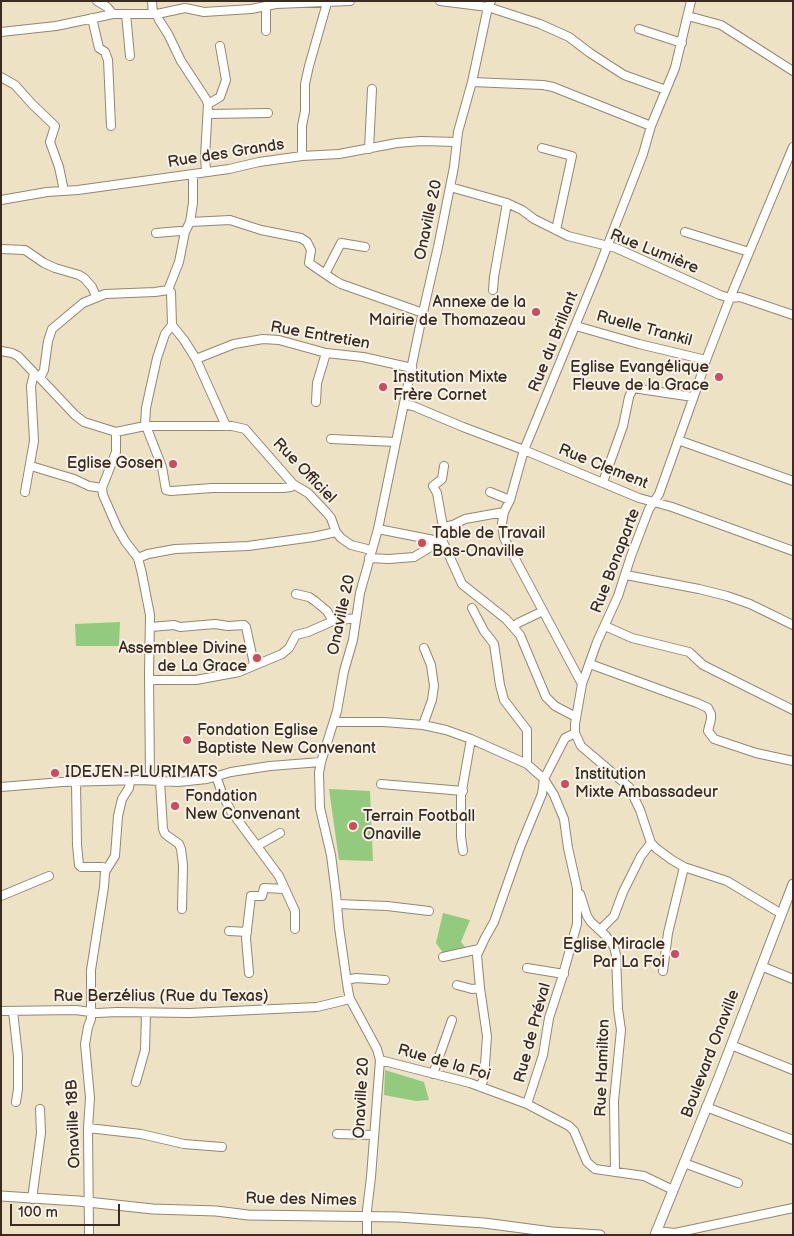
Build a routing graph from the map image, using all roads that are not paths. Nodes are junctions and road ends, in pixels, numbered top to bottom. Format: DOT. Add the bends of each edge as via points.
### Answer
graph roads {
  1 [pos="96,1"];
  2 [pos="152,1"];
  3 [pos="350,1"];
  4 [pos="440,1"];
  5 [pos="691,1"];
  6 [pos="277,2"];
  7 [pos="327,3"];
  8 [pos="488,3"];
  9 [pos="185,5"];
  10 [pos="266,6"];
  11 [pos="113,14"];
  12 [pos="126,14"];
  13 [pos="155,14"];
  14 [pos="688,16"];
  15 [pos="92,18"];
  16 [pos="639,29"];
  17 [pos="1,32"];
  18 [pos="266,32"];
  19 [pos="682,43"];
  20 [pos="220,46"];
  21 [pos="130,56"];
  22 [pos="793,71"];
  23 [pos="1,77"];
  24 [pos="472,82"];
  25 [pos="372,89"];
  26 [pos="666,90"];
  27 [pos="208,104"];
  28 [pos="268,113"];
  29 [pos="208,114"];
  30 [pos="111,126"];
  31 [pos="651,126"];
  32 [pos="456,142"];
  33 [pos="793,147"];
  34 [pos="542,148"];
  35 [pos="369,149"];
  36 [pos="302,156"];
  37 [pos="206,172"];
  38 [pos="193,174"];
  39 [pos="450,187"];
  40 [pos="64,191"];
  41 [pos="1,200"];
  42 [pos="507,203"];
  43 [pos="190,222"];
  44 [pos="556,230"];
  45 [pos="185,232"];
  46 [pos="685,232"];
  47 [pos="156,233"];
  48 [pos="607,246"];
  49 [pos="365,247"];
  50 [pos="1,249"];
  51 [pos="749,252"];
  52 [pos="325,274"];
  53 [pos="168,290"];
  54 [pos="493,290"];
  55 [pos="96,296"];
  56 [pos="730,298"];
  57 [pos="422,314"];
  58 [pos="793,315"];
  59 [pos="172,325"];
  60 [pos="576,326"];
  61 [pos="1,343"];
  62 [pos="1,351"];
  63 [pos="326,353"];
  64 [pos="196,359"];
  65 [pos="706,360"];
  66 [pos="412,368"];
  67 [pos="37,376"];
  68 [pos="693,397"];
  69 [pos="316,402"];
  70 [pos="404,404"];
  71 [pos="147,426"];
  72 [pos="226,426"];
  73 [pos="116,432"];
  74 [pos="331,438"];
  75 [pos="678,440"];
  76 [pos="396,442"];
  77 [pos="524,450"];
  78 [pos="31,466"];
  79 [pos="444,466"];
  80 [pos="793,481"];
  81 [pos="603,482"];
  82 [pos="293,484"];
  83 [pos="102,488"];
  84 [pos="25,492"];
  85 [pos="490,492"];
  86 [pos="510,500"];
  87 [pos="654,503"];
  88 [pos="504,512"];
  89 [pos="443,527"];
  90 [pos="378,529"];
  91 [pos="336,532"];
  92 [pos="439,540"];
  93 [pos="793,551"];
  94 [pos="370,554"];
  95 [pos="138,558"];
  96 [pos="626,575"];
  97 [pos="296,594"];
  98 [pos="472,608"];
  99 [pos="543,611"];
  100 [pos="356,618"];
  101 [pos="334,621"];
  102 [pos="793,625"];
  103 [pos="514,626"];
  104 [pos="605,626"];
  105 [pos="151,627"];
  106 [pos="424,648"];
  107 [pos="254,664"];
  108 [pos="590,664"];
  109 [pos="149,680"];
  110 [pos="582,684"];
  111 [pos="793,710"];
  112 [pos="576,717"];
  113 [pos="335,722"];
  114 [pos="422,725"];
  115 [pos="575,733"];
  116 [pos="471,739"];
  117 [pos="793,761"];
  118 [pos="321,762"];
  119 [pos="527,764"];
  120 [pos="216,776"];
  121 [pos="150,780"];
  122 [pos="544,780"];
  123 [pos="130,781"];
  124 [pos="160,781"];
  125 [pos="76,783"];
  126 [pos="382,784"];
  127 [pos="1,787"];
  128 [pos="462,790"];
  129 [pos="280,833"];
  130 [pos="651,843"];
  131 [pos="257,846"];
  132 [pos="463,851"];
  133 [pos="684,867"];
  134 [pos="106,868"];
  135 [pos="49,876"];
  136 [pos="793,884"];
  137 [pos="577,888"];
  138 [pos="285,889"];
  139 [pos="1,896"];
  140 [pos="337,904"];
  141 [pos="182,909"];
  142 [pos="428,911"];
  143 [pos="780,913"];
  144 [pos="589,919"];
  145 [pos="577,921"];
  146 [pos="295,929"];
  147 [pos="600,930"];
  148 [pos="228,931"];
  149 [pos="246,932"];
  150 [pos="479,949"];
  151 [pos="443,957"];
  152 [pos="761,966"];
  153 [pos="528,968"];
  154 [pos="663,971"];
  155 [pos="249,973"];
  156 [pos="564,974"];
  157 [pos="793,979"];
  158 [pos="347,980"];
  159 [pos="385,980"];
  160 [pos="457,986"];
  161 [pos="480,988"];
  162 [pos="350,999"];
  163 [pos="1,1011"];
  164 [pos="13,1011"];
  165 [pos="92,1013"];
  166 [pos="146,1013"];
  167 [pos="452,1020"];
  168 [pos="731,1045"];
  169 [pos="380,1060"];
  170 [pos="793,1070"];
  171 [pos="433,1074"];
  172 [pos="136,1082"];
  173 [pos="480,1086"];
  174 [pos="16,1102"];
  175 [pos="527,1104"];
  176 [pos="706,1107"];
  177 [pos="40,1109"];
  178 [pos="88,1128"];
  179 [pos="337,1134"];
  180 [pos="373,1136"];
  181 [pos="793,1140"];
  182 [pos="222,1147"];
  183 [pos="684,1162"];
  184 [pos="615,1172"];
  185 [pos="738,1183"];
  186 [pos="673,1190"];
  187 [pos="1,1196"];
  188 [pos="32,1199"];
  189 [pos="90,1202"];
  190 [pos="793,1208"];
  191 [pos="367,1216"];
  192 [pos="655,1233"];
  193 [pos="89,1235"];
  194 [pos="367,1235"];
  195 [pos="600,1235"];
  1 -- 11 [label="street"];
  2 -- 13 [label="street"];
  3 -- 7 [label="street"];
  4 -- 8 [label="street"];
  5 -- 14 [label="street, Rue du Brillant"];
  6 -- 7 [label="street"];
  6 -- 10 [label="street"];
  7 -- 36 [label="street" via="305,84"];
  8 -- 24 [label="street, Onaville 20"];
  8 -- 26 [label="street" via="568,37 624,74"];
  9 -- 10 [label="street" via="204,12"];
  9 -- 13 [label="street"];
  10 -- 18 [label="street"];
  11 -- 12 [label="street"];
  11 -- 15 [label="street"];
  12 -- 13 [label="street"];
  12 -- 21 [label="street"];
  13 -- 27 [label="street"];
  14 -- 19 [label="street, Rue du Brillant"];
  14 -- 22 [label="street" via="721,25"];
  15 -- 17 [label="street"];
  15 -- 30 [label="street" via="100,48 108,60"];
  16 -- 19 [label="street"];
  19 -- 26 [label="street, Rue du Brillant"];
  20 -- 27 [label="street" via="226,80 220,97"];
  23 -- 40 [label="street" via="15,85 55,126 50,142"];
  24 -- 31 [label="street" via="553,87"];
  24 -- 32 [label="street, Onaville 20"];
  25 -- 35 [label="street"];
  26 -- 31 [label="street, Rue du Brillant"];
  27 -- 29 [label="street"];
  28 -- 29 [label="street"];
  29 -- 37 [label="street"];
  31 -- 48 [label="street, Rue du Brillant"];
  32 -- 35 [label="street, Rue des Grands" via="397,143"];
  32 -- 39 [label="street, Onaville 20"];
  33 -- 51 [label="street, Rue Bonaparte"];
  34 -- 44 [label="street" via="572,156"];
  35 -- 36 [label="street, Rue des Grands"];
  36 -- 37 [label="street, Rue des Grands"];
  37 -- 38 [label="street, Rue des Grands"];
  38 -- 40 [label="street, Rue des Grands"];
  38 -- 43 [label="street"];
  39 -- 42 [label="street, Rue Lumière"];
  39 -- 57 [label="street, Onaville 20"];
  40 -- 41 [label="street, Rue des Grands"];
  42 -- 44 [label="street, Rue Lumière"];
  42 -- 54 [label="street"];
  43 -- 45 [label="street"];
  43 -- 52 [label="street" via="230,220 301,238 311,250 309,262"];
  44 -- 48 [label="street, Rue Lumière"];
  45 -- 47 [label="street"];
  45 -- 53 [label="street"];
  46 -- 51 [label="street"];
  48 -- 56 [label="street, Rue Lumière"];
  48 -- 60 [label="street, Rue du Brillant"];
  49 -- 52 [label="street" via="341,243"];
  50 -- 55 [label="street" via="25,250 44,264 80,275"];
  51 -- 56 [label="street, Rue Bonaparte"];
  52 -- 57 [label="street" via="341,284"];
  53 -- 55 [label="street"];
  53 -- 59 [label="street" via="171,292"];
  55 -- 67 [label="street" via="52,329 44,370"];
  56 -- 58 [label="street, Rue Lumière" via="740,297"];
  56 -- 65 [label="street, Rue Bonaparte"];
  57 -- 66 [label="street, Onaville 20"];
  59 -- 64 [label="street"];
  59 -- 71 [label="street" via="157,358 146,408"];
  60 -- 65 [label="street, Ruelle Trankil"];
  60 -- 77 [label="street, Rue du Brillant"];
  61 -- 62 [label="street"];
  62 -- 67 [label="street" via="18,356"];
  63 -- 64 [label="street, Rue Entretien" via="263,339 234,344"];
  63 -- 66 [label="street, Rue Entretien"];
  63 -- 69 [label="street" via="317,383"];
  64 -- 72 [label="street"];
  65 -- 68 [label="street, Rue Bonaparte"];
  66 -- 70 [label="street, Onaville 20"];
  67 -- 73 [label="street" via="84,422"];
  67 -- 78 [label="street" via="31,386 34,441"];
  68 -- 75 [label="street, Rue Bonaparte"];
  68 -- 81 [label="street" via="633,388"];
  70 -- 76 [label="street, Onaville 20"];
  70 -- 77 [label="street, Rue Clement"];
  71 -- 72 [label="street"];
  71 -- 73 [label="street"];
  71 -- 82 [label="street" via="162,467 166,490 283,488"];
  72 -- 82 [label="street, Rue Officiel" via="245,429"];
  73 -- 83 [label="street" via="116,452"];
  74 -- 76 [label="street"];
  75 -- 80 [label="street"];
  75 -- 87 [label="street, Rue Bonaparte"];
  76 -- 90 [label="street, Onaville 20"];
  77 -- 81 [label="street, Rue Clement"];
  77 -- 86 [label="street, Rue du Brillant"];
  78 -- 83 [label="street"];
  78 -- 84 [label="street"];
  79 -- 89 [label="street" via="442,479 433,486"];
  81 -- 87 [label="street, Rue Clement"];
  82 -- 91 [label="street, Rue Officiel" via="308,494 331,518"];
  83 -- 95 [label="street" via="117,527"];
  85 -- 86 [label="street"];
  86 -- 88 [label="street, Rue du Brillant"];
  87 -- 93 [label="street, Rue Clement"];
  87 -- 96 [label="street, Rue Bonaparte"];
  88 -- 89 [label="street" via="465,519"];
  88 -- 99 [label="street, Rue du Brillant" via="504,538"];
  89 -- 92 [label="street"];
  90 -- 92 [label="street"];
  90 -- 94 [label="street, Onaville 20"];
  91 -- 94 [label="street, Rue Officiel" via="351,545"];
  91 -- 95 [label="street" via="248,546 175,548"];
  92 -- 94 [label="street, Rue Officiel" via="414,557 389,559"];
  92 -- 103 [label="street" via="447,548 462,584"];
  94 -- 100 [label="street, Onaville 20"];
  95 -- 105 [label="street"];
  96 -- 102 [label="street" via="718,593"];
  96 -- 104 [label="street, Rue Bonaparte"];
  97 -- 101 [label="street" via="315,601"];
  98 -- 119 [label="street" via="494,644 504,700 527,730"];
  99 -- 103 [label="street"];
  99 -- 110 [label="street, Rue du Brillant"];
  100 -- 101 [label="street"];
  100 -- 113 [label="street, Onaville 20"];
  101 -- 107 [label="street" via="296,635 282,654"];
  103 -- 112 [label="street" via="546,697"];
  104 -- 108 [label="street, Rue Bonaparte"];
  104 -- 111 [label="street" via="632,638 689,652 703,665"];
  105 -- 107 [label="street" via="244,625"];
  105 -- 109 [label="street"];
  106 -- 114 [label="street" via="434,686"];
  107 -- 109 [label="street" via="239,672 196,680"];
  108 -- 110 [label="street, Rue Bonaparte"];
  108 -- 117 [label="street" via="708,708 711,714 708,732 714,739"];
  109 -- 121 [label="street"];
  110 -- 112 [label="street, Rue Bonaparte"];
  112 -- 115 [label="street, Rue Bonaparte"];
  113 -- 114 [label="street, Rue de Préval"];
  113 -- 118 [label="street, Onaville 20"];
  114 -- 116 [label="street, Rue de Préval"];
  115 -- 122 [label="street" via="565,738"];
  115 -- 130 [label="street" via="581,746 629,787"];
  116 -- 119 [label="street, Rue de Préval"];
  116 -- 128 [label="street"];
  118 -- 120 [label="street" via="270,766"];
  118 -- 140 [label="street, Onaville 20" via="320,808 331,855"];
  119 -- 122 [label="street, Rue de Préval"];
  120 -- 124 [label="street" via="178,782"];
  120 -- 131 [label="street" via="227,804"];
  121 -- 123 [label="street"];
  121 -- 124 [label="street"];
  122 -- 137 [label="street, Rue de Préval" via="564,819"];
  122 -- 150 [label="street" via="542,794 494,922"];
  123 -- 125 [label="street"];
  123 -- 134 [label="street, Onaville 18B" via="119,810 115,856"];
  124 -- 141 [label="street" via="163,829 178,844 183,865"];
  125 -- 127 [label="street"];
  125 -- 134 [label="street" via="79,865"];
  126 -- 128 [label="street"];
  128 -- 132 [label="street"];
  129 -- 131 [label="street"];
  130 -- 133 [label="street"];
  130 -- 147 [label="street" via="641,856 614,916"];
  131 -- 138 [label="street"];
  133 -- 143 [label="street" via="727,881"];
  133 -- 154 [label="street" via="668,933"];
  134 -- 165 [label="street, Onaville 18B" via="91,970"];
  135 -- 139 [label="street"];
  136 -- 143 [label="street, Boulevard Onaville"];
  137 -- 144 [label="street"];
  137 -- 145 [label="street, Rue de Préval"];
  138 -- 146 [label="street" via="296,911"];
  138 -- 149 [label="street" via="264,888 262,896 251,896"];
  140 -- 142 [label="street"];
  140 -- 158 [label="street, Onaville 20"];
  143 -- 152 [label="street, Boulevard Onaville"];
  144 -- 145 [label="street"];
  144 -- 147 [label="street, Rue Hamilton"];
  145 -- 156 [label="street, Rue de Préval"];
  147 -- 184 [label="street, Rue Hamilton" via="614,947 621,1023 614,1100"];
  148 -- 149 [label="street"];
  149 -- 155 [label="street"];
  150 -- 151 [label="street"];
  150 -- 161 [label="street"];
  152 -- 157 [label="street"];
  152 -- 168 [label="street, Boulevard Onaville"];
  153 -- 156 [label="street"];
  156 -- 175 [label="street, Rue de Préval" via="551,1009 545,1047"];
  158 -- 159 [label="street"];
  158 -- 162 [label="street, Onaville 20"];
  160 -- 161 [label="street"];
  161 -- 173 [label="street" via="487,1036 484,1080"];
  162 -- 166 [label="street, Rue Berzélius (Rue du Texas)" via="317,1007"];
  162 -- 169 [label="street, Onaville 20"];
  163 -- 164 [label="street, Rue Berzélius (Rue du Texas)"];
  164 -- 165 [label="street, Rue Berzélius (Rue du Texas)" via="84,1010"];
  164 -- 174 [label="street" via="18,1056"];
  165 -- 166 [label="street, Rue Berzélius (Rue du Texas)"];
  165 -- 178 [label="street, Onaville 18B" via="85,1044 90,1098"];
  166 -- 172 [label="street" via="145,1050"];
  167 -- 171 [label="street"];
  168 -- 170 [label="street"];
  168 -- 176 [label="street, Boulevard Onaville"];
  169 -- 171 [label="street, Rue de la Foi"];
  169 -- 180 [label="street, Onaville 20"];
  171 -- 173 [label="street, Rue de la Foi"];
  173 -- 175 [label="street, Rue de la Foi"];
  175 -- 184 [label="street, Rue de la Foi" via="574,1131 590,1166"];
  176 -- 181 [label="street"];
  176 -- 183 [label="street, Boulevard Onaville"];
  177 -- 188 [label="street" via="41,1133"];
  178 -- 182 [label="street"];
  178 -- 189 [label="street, Onaville 18B"];
  179 -- 180 [label="street"];
  180 -- 191 [label="street, Onaville 20"];
  183 -- 185 [label="street"];
  183 -- 186 [label="street, Boulevard Onaville"];
  184 -- 186 [label="street, Rue de la Foi" via="644,1176"];
  186 -- 192 [label="street, Boulevard Onaville"];
  187 -- 188 [label="street, Rue des Nimes"];
  188 -- 189 [label="street, Rue des Nimes"];
  189 -- 191 [label="street, Rue des Nimes" via="248,1215"];
  189 -- 193 [label="street, Onaville 18B"];
  190 -- 192 [label="street" via="674,1233"];
  191 -- 194 [label="street, Onaville 20"];
  191 -- 195 [label="street, Rue des Nimes" via="484,1223"];
}
